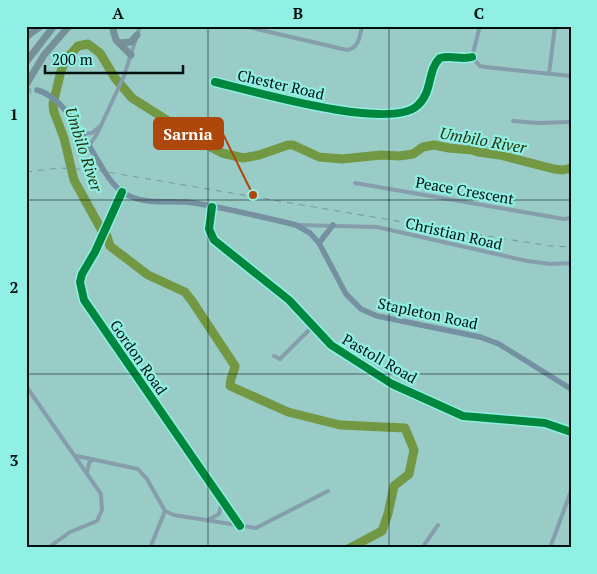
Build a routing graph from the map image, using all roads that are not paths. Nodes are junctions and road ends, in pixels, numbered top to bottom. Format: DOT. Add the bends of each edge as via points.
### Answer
graph roads {
  1 [pos="41,26"];
  2 [pos="54,26"];
  3 [pos="69,26"];
  4 [pos="112,26"];
  5 [pos="140,26"];
  6 [pos="244,26"];
  7 [pos="362,26"];
  8 [pos="480,26"];
  9 [pos="555,26"];
  10 [pos="136,35"];
  11 [pos="26,37"];
  12 [pos="119,43"];
  13 [pos="131,55"];
  14 [pos="472,57"];
  15 [pos="26,62"];
  16 [pos="548,74"];
  17 [pos="571,76"];
  18 [pos="215,82"];
  19 [pos="26,85"];
  20 [pos="37,90"];
  21 [pos="513,121"];
  22 [pos="571,122"];
  23 [pos="101,125"];
  24 [pos="81,134"];
  25 [pos="89,146"];
  26 [pos="355,183"];
  27 [pos="122,192"];
  28 [pos="212,207"];
  29 [pos="571,218"];
  30 [pos="296,225"];
  31 [pos="333,225"];
  32 [pos="319,243"];
  33 [pos="571,263"];
  34 [pos="312,327"];
  35 [pos="274,356"];
  36 [pos="26,386"];
  37 [pos="571,389"];
  38 [pos="571,432"];
  39 [pos="76,456"];
  40 [pos="93,460"];
  41 [pos="87,472"];
  42 [pos="328,491"];
  43 [pos="571,491"];
  44 [pos="222,501"];
  45 [pos="165,511"];
  46 [pos="206,520"];
  47 [pos="438,525"];
  48 [pos="240,526"];
  49 [pos="48,548"];
  50 [pos="150,548"];
  51 [pos="422,548"];
  52 [pos="550,548"];
  1 -- 11 [label="highway"];
  2 -- 15 [label="highway"];
  3 -- 19 [label="highway" via="44,55"];
  4 -- 12 [label="highway" via="113,36"];
  5 -- 10 [label="street"];
  6 -- 7 [label="street" via="347,50 357,44"];
  8 -- 14 [label="street"];
  9 -- 16 [label="street"];
  10 -- 12 [label="highway" via="130,42"];
  10 -- 13 [label="street"];
  12 -- 13 [label="highway"];
  13 -- 23 [label="street"];
  14 -- 16 [label="street" via="480,66"];
  14 -- 18 [label="street, Chester Road" via="442,57 437,60 425,97 418,106 395,113 342,111"];
  16 -- 17 [label="street"];
  20 -- 24 [label="main road, Stapleton Road" via="59,102"];
  21 -- 22 [label="street" via="538,124"];
  23 -- 24 [label="street" via="92,133"];
  23 -- 25 [label="street"];
  24 -- 25 [label="main road, Stapleton Road"];
  25 -- 27 [label="main road, Stapleton Road" via="106,174"];
  26 -- 29 [label="street, Peace Crescent"];
  27 -- 28 [label="main road, Stapleton Road" via="147,202 193,203"];
  27 -- 44 [label="street, Gordon Road" via="82,274 80,282 84,300"];
  28 -- 30 [label="main road, Stapleton Road"];
  28 -- 34 [label="street, Pastoll Road" via="209,229 214,240 282,294"];
  30 -- 31 [label="street, Christian Road"];
  30 -- 32 [label="main road, Stapleton Road"];
  31 -- 32 [label="main road"];
  31 -- 33 [label="street, Christian Road" via="377,227 527,261"];
  32 -- 37 [label="main road, Stapleton Road" via="346,294 367,313 499,344"];
  34 -- 35 [label="street" via="280,359"];
  34 -- 38 [label="street, Pastoll Road" via="339,352 387,381 463,416 544,423"];
  36 -- 39 [label="street"];
  39 -- 40 [label="street"];
  39 -- 41 [label="street"];
  40 -- 41 [label="street"];
  40 -- 45 [label="street" via="131,466 140,471"];
  41 -- 49 [label="street" via="101,494 100,516 91,525 70,532"];
  42 -- 48 [label="street" via="256,528"];
  43 -- 52 [label="street"];
  44 -- 46 [label="street" via="219,514"];
  44 -- 48 [label="street, Gordon Road"];
  45 -- 46 [label="street"];
  45 -- 50 [label="street"];
  46 -- 48 [label="street"];
  47 -- 51 [label="street"];
}
